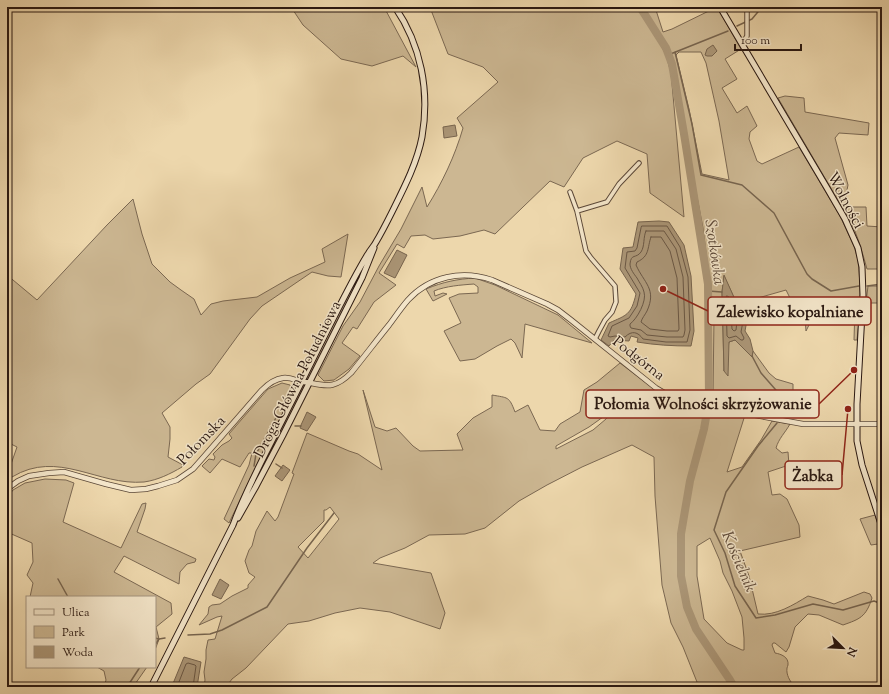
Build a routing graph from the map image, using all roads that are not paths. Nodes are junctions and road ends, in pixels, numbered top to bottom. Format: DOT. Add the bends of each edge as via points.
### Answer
graph roads {
  1 [pos="395,7"];
  2 [pos="720,7"];
  3 [pos="747,7"];
  4 [pos="744,41"];
  5 [pos="639,163"];
  6 [pos="570,192"];
  7 [pos="577,211"];
  8 [pos="376,242"];
  9 [pos="595,339"];
  10 [pos="366,354"];
  11 [pos="302,382"];
  12 [pos="309,382"];
  13 [pos="857,424"];
  14 [pos="882,424"];
  15 [pos="7,490"];
  16 [pos="233,524"];
  17 [pos="882,527"];
  18 [pos="151,687"];
  1 -- 8 [label="main road, Droga Główna Południowa" via="418,55 424,88 425,113 421,140 413,166"];
  2 -- 4 [label="main road, Wolności"];
  3 -- 4 [label="street"];
  4 -- 13 [label="main road, Wolności" via="858,248 863,295"];
  5 -- 7 [label="street" via="619,184 607,202"];
  6 -- 7 [label="street, Podgórna"];
  7 -- 9 [label="street, Podgórna" via="586,251 615,286 616,302"];
  8 -- 11 [label="main road, Droga Główna Południowa" via="356,274"];
  8 -- 12 [label="main road, Droga Główna Południowa" via="362,278"];
  9 -- 10 [label="street, Podgórna" via="547,304 484,277 455,276 432,282 416,293"];
  9 -- 13 [label="street, Podgórna" via="656,388 684,402 803,424"];
  10 -- 12 [label="street, Połomska" via="351,373 337,383 326,386"];
  11 -- 12 [label="street, Połomska"];
  11 -- 15 [label="street, Połomska" via="285,378 271,383 210,452 193,469 176,480 146,489 131,490 64,472 29,476"];
  11 -- 16 [label="main road, Droga Główna Południowa" via="251,482"];
  12 -- 16 [label="main road, Droga Główna Południowa" via="243,511"];
  13 -- 14 [label="street, Podgórna"];
  13 -- 17 [label="main road, Wolności" via="862,465"];
  16 -- 18 [label="main road, Droga Główna Południowa"];
}
